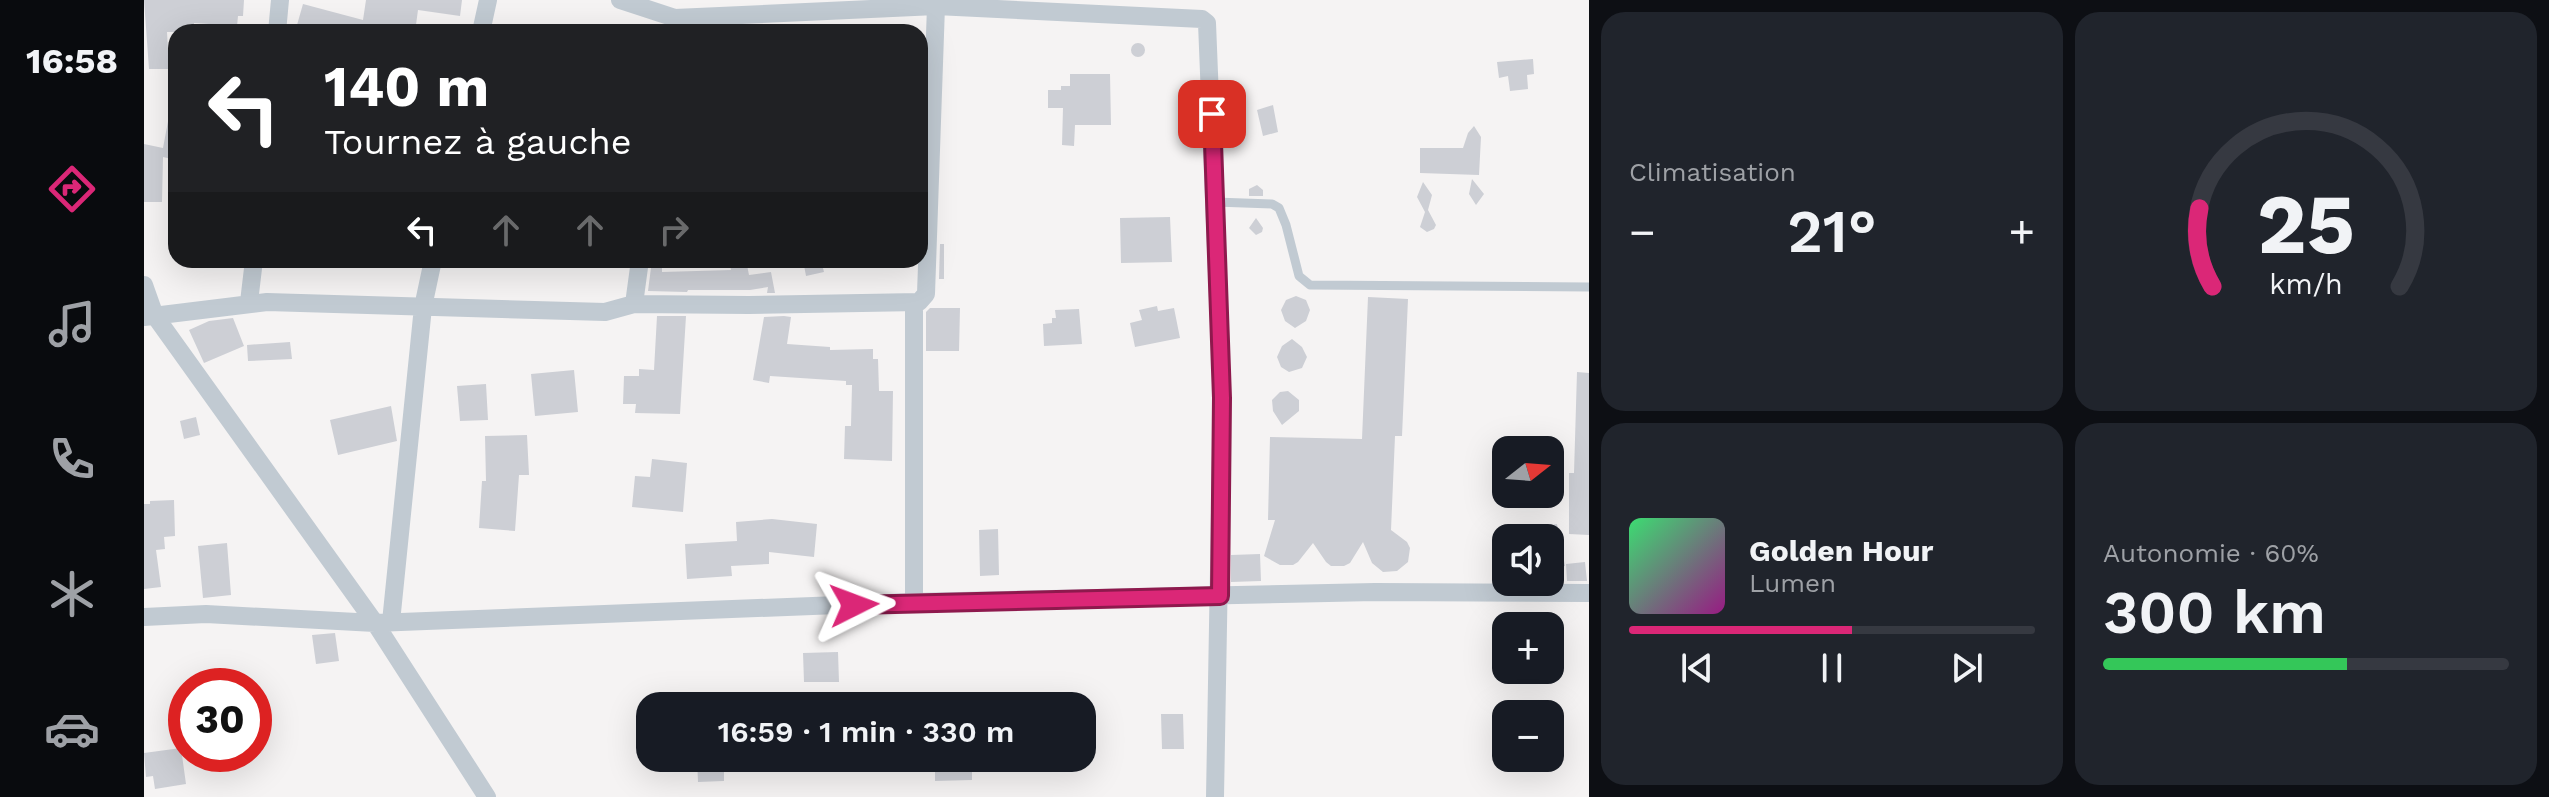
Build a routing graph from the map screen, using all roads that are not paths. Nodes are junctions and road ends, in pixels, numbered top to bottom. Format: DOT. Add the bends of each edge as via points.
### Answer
graph roads {
  1 [pos="280,0"];
  2 [pos="488,0"];
  3 [pos="620,0"];
  4 [pos="936,6"];
  5 [pos="278,24"];
  6 [pos="483,24"];
  7 [pos="672,24"];
  8 [pos="688,24"];
  9 [pos="1215,202"];
  10 [pos="928,236"];
  11 [pos="253,268"];
  12 [pos="431,268"];
  13 [pos="639,268"];
  14 [pos="927,268"];
  15 [pos="144,285"];
  16 [pos="1589,287"];
  17 [pos="249,302"];
  18 [pos="914,303"];
  19 [pos="634,304"];
  20 [pos="423,307"];
  21 [pos="150,316"];
  22 [pos="1589,593"];
  23 [pos="1220,596"];
  24 [pos="914,602"];
  25 [pos="144,617"];
  26 [pos="383,623"];
  27 [pos="487,797"];
  28 [pos="1215,797"];
  1 -- 5 [label="street"];
  2 -- 6 [label="street"];
  3 -- 7 [label="street"];
  4 -- 8 [label="street"];
  4 -- 9 [label="street" via="1202,19 1209,26"];
  4 -- 10 [label="street"];
  9 -- 16 [label="lane" via="1279,208 1299,276 1310,285"];
  9 -- 23 [label="street" via="1222,398"];
  11 -- 17 [label="street"];
  12 -- 20 [label="street"];
  13 -- 19 [label="street"];
  14 -- 18 [label="street" via="926,294"];
  15 -- 21 [label="street"];
  17 -- 20 [label="street"];
  17 -- 21 [label="street"];
  18 -- 19 [label="street"];
  18 -- 24 [label="street"];
  19 -- 20 [label="street" via="605,312"];
  20 -- 26 [label="street"];
  21 -- 26 [label="street"];
  22 -- 23 [label="street"];
  23 -- 24 [label="street"];
  23 -- 28 [label="street"];
  24 -- 26 [label="street"];
  25 -- 26 [label="street" via="206,614"];
  26 -- 27 [label="street"];
}
